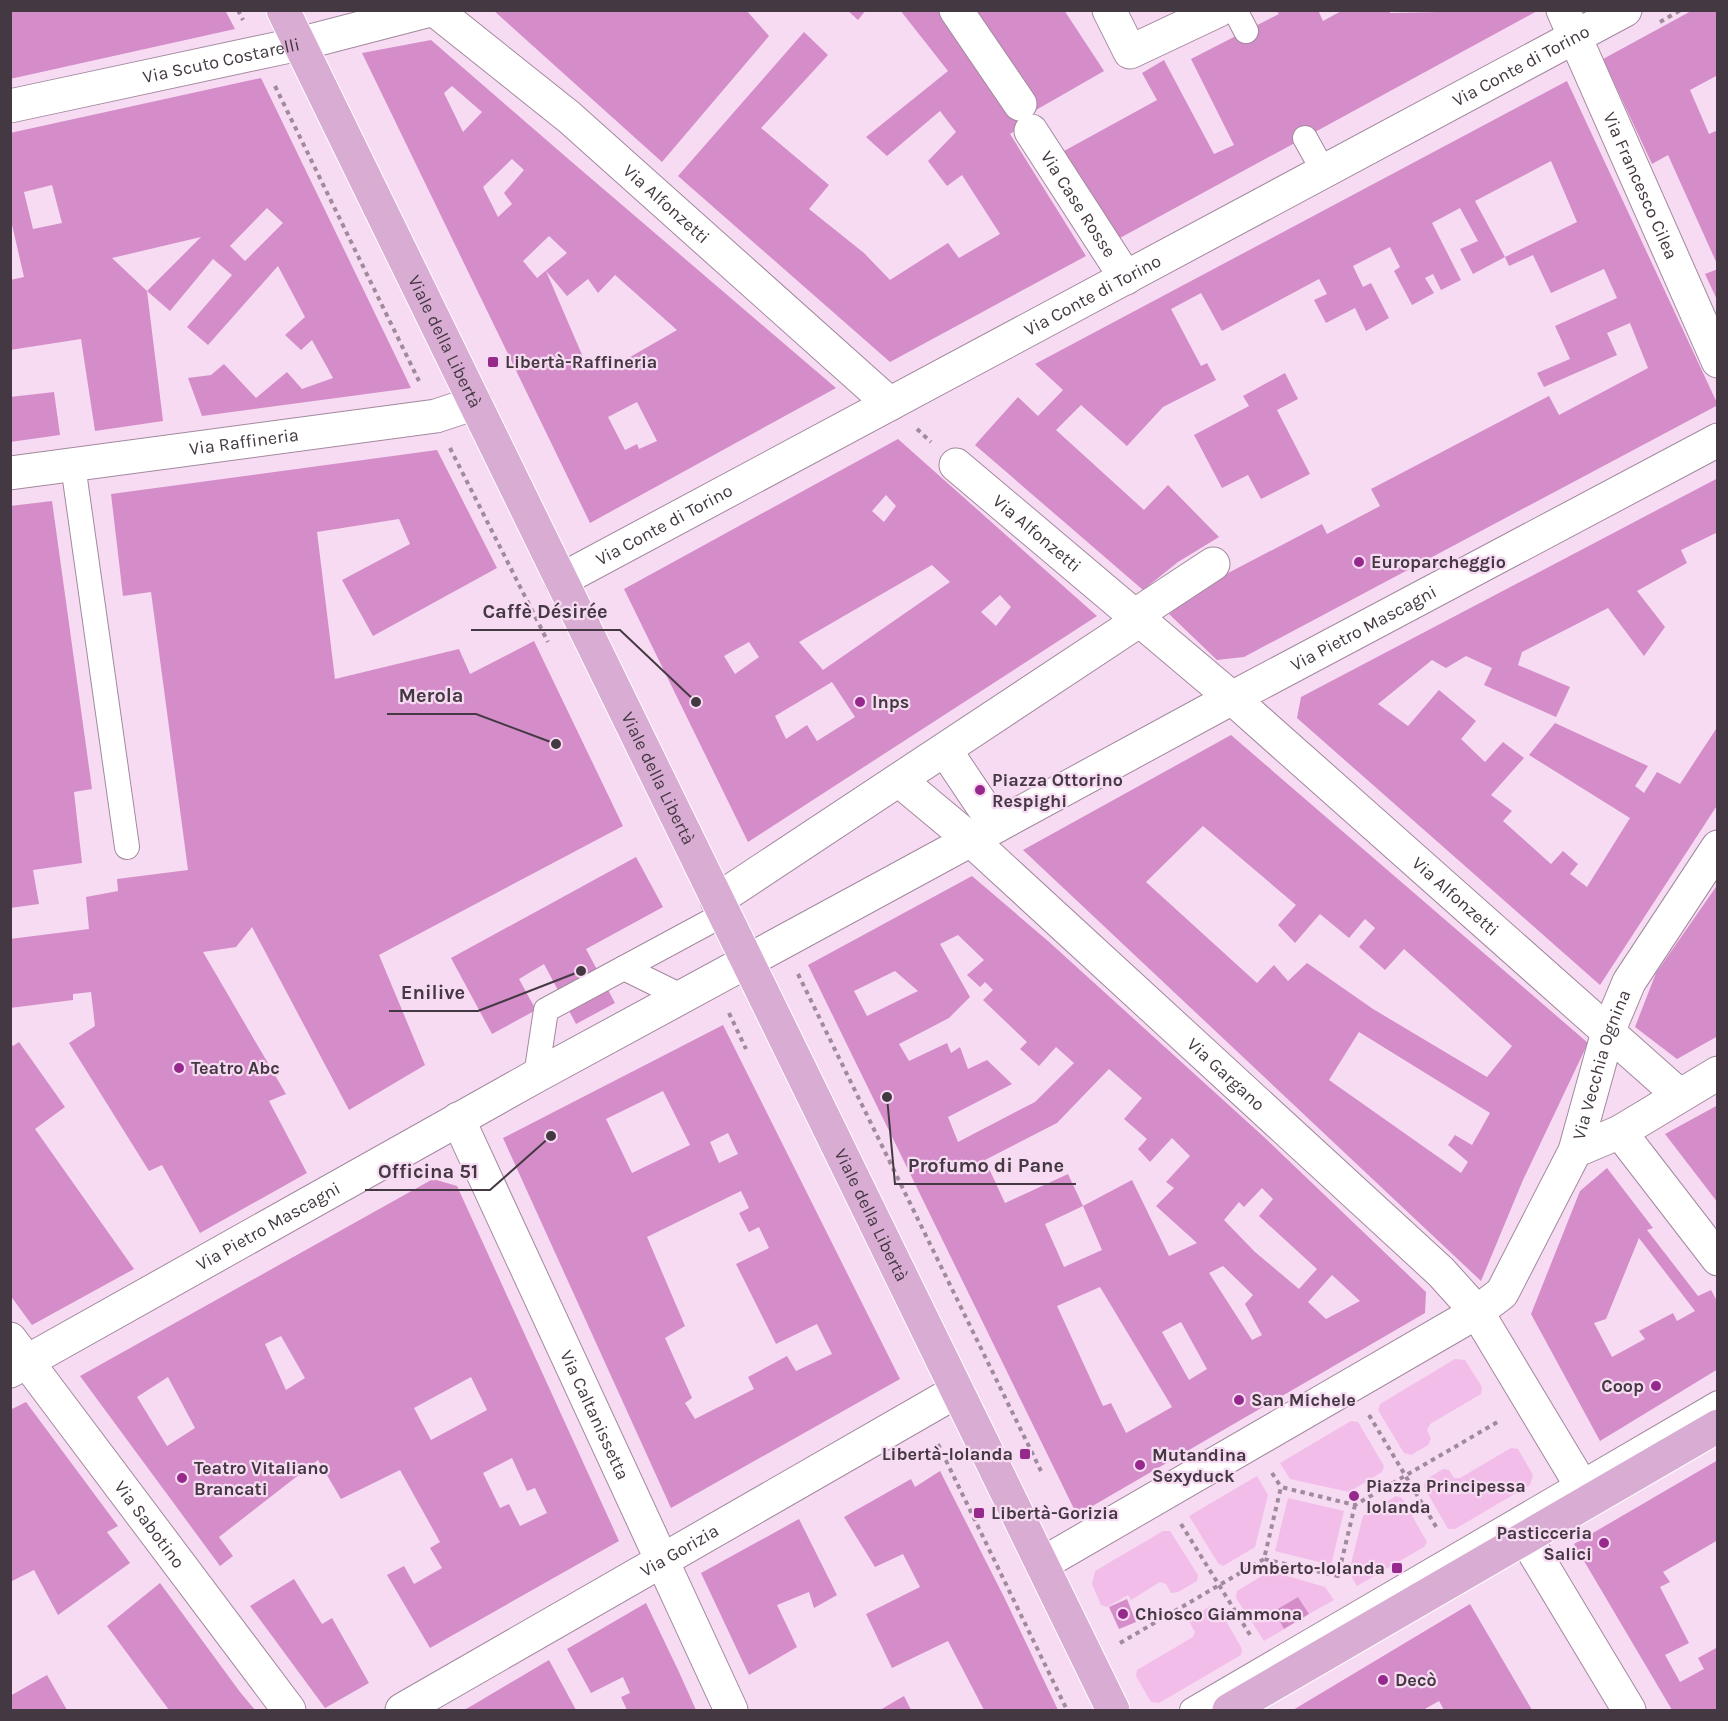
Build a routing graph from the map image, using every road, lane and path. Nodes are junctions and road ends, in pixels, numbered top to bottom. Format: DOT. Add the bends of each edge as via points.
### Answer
graph roads {
  1 [pos="283,10"];
  2 [pos="430,10"];
  3 [pos="435,10"];
  4 [pos="956,10"];
  5 [pos="1109,10"];
  6 [pos="1219,10"];
  7 [pos="1625,10"];
  8 [pos="1569,24"];
  9 [pos="299,44"];
  10 [pos="274,84"];
  11 [pos="10,106"];
  12 [pos="1305,138"];
  13 [pos="1324,172"];
  14 [pos="1126,278"];
  15 [pos="1718,361"];
  16 [pos="423,389"];
  17 [pos="475,403"];
  18 [pos="890,404"];
  19 [pos="1718,440"];
  20 [pos="73,465"];
  21 [pos="956,465"];
  22 [pos="10,473"];
  23 [pos="1213,564"];
  24 [pos="561,580"];
  25 [pos="1131,613"];
  26 [pos="1232,698"];
  27 [pos="945,750"];
  28 [pos="899,780"];
  29 [pos="983,833"];
  30 [pos="127,847"];
  31 [pos="1718,847"];
  32 [pos="721,907"];
  33 [pos="782,942"];
  34 [pos="747,961"];
  35 [pos="624,968"];
  36 [pos="683,998"];
  37 [pos="1608,1032"];
  38 [pos="1718,1072"];
  39 [pos="536,1076"];
  40 [pos="1678,1094"];
  41 [pos="458,1119"];
  42 [pos="1620,1132"];
  43 [pos="1575,1151"];
  44 [pos="1718,1259"];
  45 [pos="1490,1302"];
  46 [pos="16,1357"];
  47 [pos="957,1391"];
  48 [pos="1718,1403"];
  49 [pos="1364,1406"];
  50 [pos="1507,1416"];
  51 [pos="1718,1426"];
  52 [pos="933,1434"];
  53 [pos="1266,1464"];
  54 [pos="1042,1473"];
  55 [pos="1406,1475"];
  56 [pos="1281,1487"];
  57 [pos="1585,1491"];
  58 [pos="1355,1505"];
  59 [pos="1177,1517"];
  60 [pos="1440,1533"];
  61 [pos="1525,1537"];
  62 [pos="1037,1555"];
  63 [pos="1264,1559"];
  64 [pos="660,1562"];
  65 [pos="1219,1585"];
  66 [pos="1254,1642"];
  67 [pos="1114,1647"];
  68 [pos="289,1710"];
  69 [pos="402,1710"];
  70 [pos="731,1710"];
  71 [pos="1067,1710"];
  72 [pos="1113,1710"];
  73 [pos="1192,1710"];
  74 [pos="1229,1710"];
  75 [pos="1629,1710"];
  1 -- 9 [label="main road, Viale della Libertà"];
  2 -- 9 [label="street, Via Scuto Costarelli"];
  3 -- 18 [label="street, Via Alfonzetti" via="569,117"];
  4 -- 14 [label="street, Via Case Rosse"];
  5 -- 6 [label="street" via="1130,52"];
  7 -- 8 [label="street, Via Conte di Torino"];
  8 -- 13 [label="street, Via Conte di Torino"];
  8 -- 15 [label="street, Via Francesco Cilea"];
  9 -- 11 [label="street, Via Scuto Costarelli"];
  9 -- 17 [label="main road, Viale della Libertà"];
  10 -- 16 [label="path"];
  12 -- 13 [label="lane"];
  13 -- 14 [label="street, Via Conte di Torino"];
  14 -- 18 [label="street, Via Conte di Torino"];
  17 -- 20 [label="street, Via Raffineria" via="436,416"];
  17 -- 24 [label="main road, Viale della Libertà"];
  18 -- 21 [label="path"];
  18 -- 24 [label="street, Via Conte di Torino"];
  19 -- 26 [label="street, Via Pietro Mascagni"];
  20 -- 22 [label="street, Via Raffineria"];
  20 -- 30 [label="lane"];
  21 -- 25 [label="street, Via Alfonzetti"];
  23 -- 25 [label="street"];
  24 -- 32 [label="main road, Viale della Libertà"];
  25 -- 26 [label="street, Via Alfonzetti"];
  25 -- 27 [label="street"];
  26 -- 29 [label="street, Via Pietro Mascagni"];
  26 -- 37 [label="street, Via Alfonzetti"];
  27 -- 28 [label="street"];
  27 -- 29 [label="street"];
  28 -- 29 [label="street"];
  28 -- 32 [label="street"];
  29 -- 33 [label="street, Via Pietro Mascagni"];
  29 -- 45 [label="street, Via Gargano" via="997,864 1454,1286"];
  31 -- 37 [label="street, Via Vecchia Ognina" via="1629,982"];
  32 -- 34 [label="main road, Viale della Libertà"];
  32 -- 35 [label="lane"];
  33 -- 34 [label="street, Via Pietro Mascagni"];
  33 -- 54 [label="path"];
  34 -- 36 [label="street, Via Pietro Mascagni"];
  34 -- 47 [label="main road, Viale della Libertà"];
  35 -- 36 [label="lane"];
  35 -- 39 [label="lane" via="546,1010"];
  36 -- 39 [label="street, Via Pietro Mascagni"];
  37 -- 40 [label="street, Via Alfonzetti"];
  37 -- 43 [label="street, Via Vecchia Ognina"];
  38 -- 40 [label="street"];
  39 -- 41 [label="street, Via Pietro Mascagni"];
  40 -- 42 [label="street"];
  41 -- 46 [label="street, Via Pietro Mascagni"];
  41 -- 64 [label="street, Via Caltanissetta"];
  42 -- 43 [label="street"];
  42 -- 44 [label="street"];
  43 -- 45 [label="street, Via Vecchia Ognina"];
  45 -- 57 [label="street"];
  45 -- 62 [label="street"];
  46 -- 68 [label="street, Via Sabotino"];
  47 -- 62 [label="main road, Viale della Libertà"];
  47 -- 64 [label="street, Via Gorizia"];
  48 -- 57 [label="lane"];
  49 -- 55 [label="path"];
  50 -- 55 [label="path"];
  51 -- 57 [label="main road" via="1624,1481"];
  52 -- 71 [label="path"];
  53 -- 56 [label="path"];
  55 -- 58 [label="path"];
  55 -- 60 [label="path"];
  56 -- 58 [label="path"];
  56 -- 63 [label="path"];
  57 -- 61 [label="main road"];
  57 -- 73 [label="lane"];
  58 -- 63 [label="path" via="1338,1576"];
  59 -- 65 [label="path"];
  61 -- 74 [label="main road"];
  61 -- 75 [label="street"];
  62 -- 72 [label="main road"];
  63 -- 65 [label="path"];
  64 -- 69 [label="street, Via Gorizia"];
  64 -- 70 [label="street, Via Caltanissetta"];
  65 -- 66 [label="path"];
  65 -- 67 [label="path"];
}
